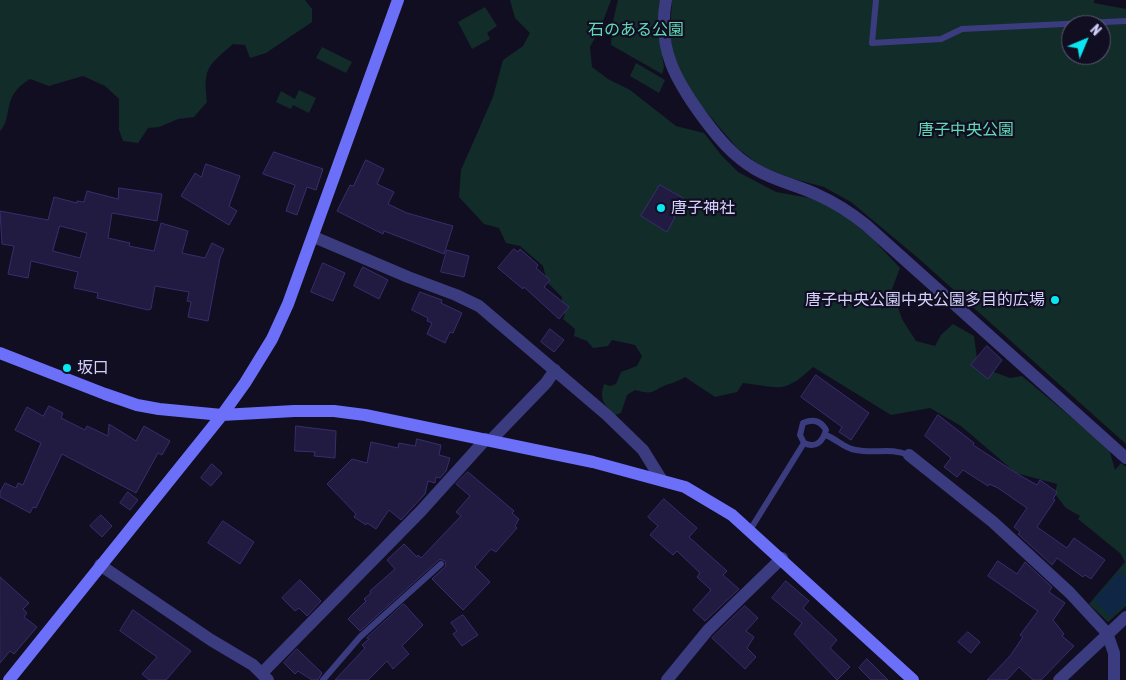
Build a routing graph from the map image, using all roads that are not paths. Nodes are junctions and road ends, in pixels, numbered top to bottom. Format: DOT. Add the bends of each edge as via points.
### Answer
graph roads {
  1 [pos="398,0"];
  2 [pos="666,0"];
  3 [pos="876,0"];
  4 [pos="1126,21"];
  5 [pos="314,237"];
  6 [pos="0,353"];
  7 [pos="555,370"];
  8 [pos="222,415"];
  9 [pos="825,435"];
  10 [pos="488,440"];
  11 [pos="804,443"];
  12 [pos="1125,454"];
  13 [pos="909,455"];
  14 [pos="661,479"];
  15 [pos="750,530"];
  16 [pos="782,558"];
  17 [pos="441,564"];
  18 [pos="100,565"];
  19 [pos="1126,617"];
  20 [pos="1107,633"];
  21 [pos="265,676"];
  22 [pos="9,680"];
  23 [pos="323,680"];
  24 [pos="667,680"];
  25 [pos="913,680"];
  26 [pos="1059,680"];
  27 [pos="1114,680"];
  1 -- 5 [label="street"];
  2 -- 12 [label="street" via="665,44 671,64 680,86 724,146 755,169 817,194 866,225"];
  3 -- 4 [label="lane" via="872,43 941,40 962,29"];
  5 -- 7 [label="street" via="479,306"];
  5 -- 8 [label="street" via="272,339"];
  6 -- 8 [label="street" via="137,405"];
  7 -- 10 [label="street"];
  7 -- 14 [label="street" via="643,450"];
  8 -- 10 [label="street" via="334,411"];
  8 -- 18 [label="street"];
  9 -- 11 [label="lane" via="813,446"];
  9 -- 11 [label="lane" via="823,424 814,420 803,423 800,435"];
  9 -- 13 [label="lane" via="849,449 896,450"];
  10 -- 14 [label="street"];
  10 -- 21 [label="street"];
  11 -- 15 [label="lane"];
  13 -- 20 [label="street" via="993,522 1070,593"];
  14 -- 15 [label="street" via="709,500"];
  15 -- 16 [label="street"];
  16 -- 24 [label="street" via="708,630"];
  16 -- 25 [label="street"];
  17 -- 23 [label="lane" via="360,637"];
  18 -- 21 [label="street"];
  18 -- 22 [label="street"];
  19 -- 20 [label="street"];
  20 -- 26 [label="street"];
  20 -- 27 [label="street" via="1114,653"];
}
